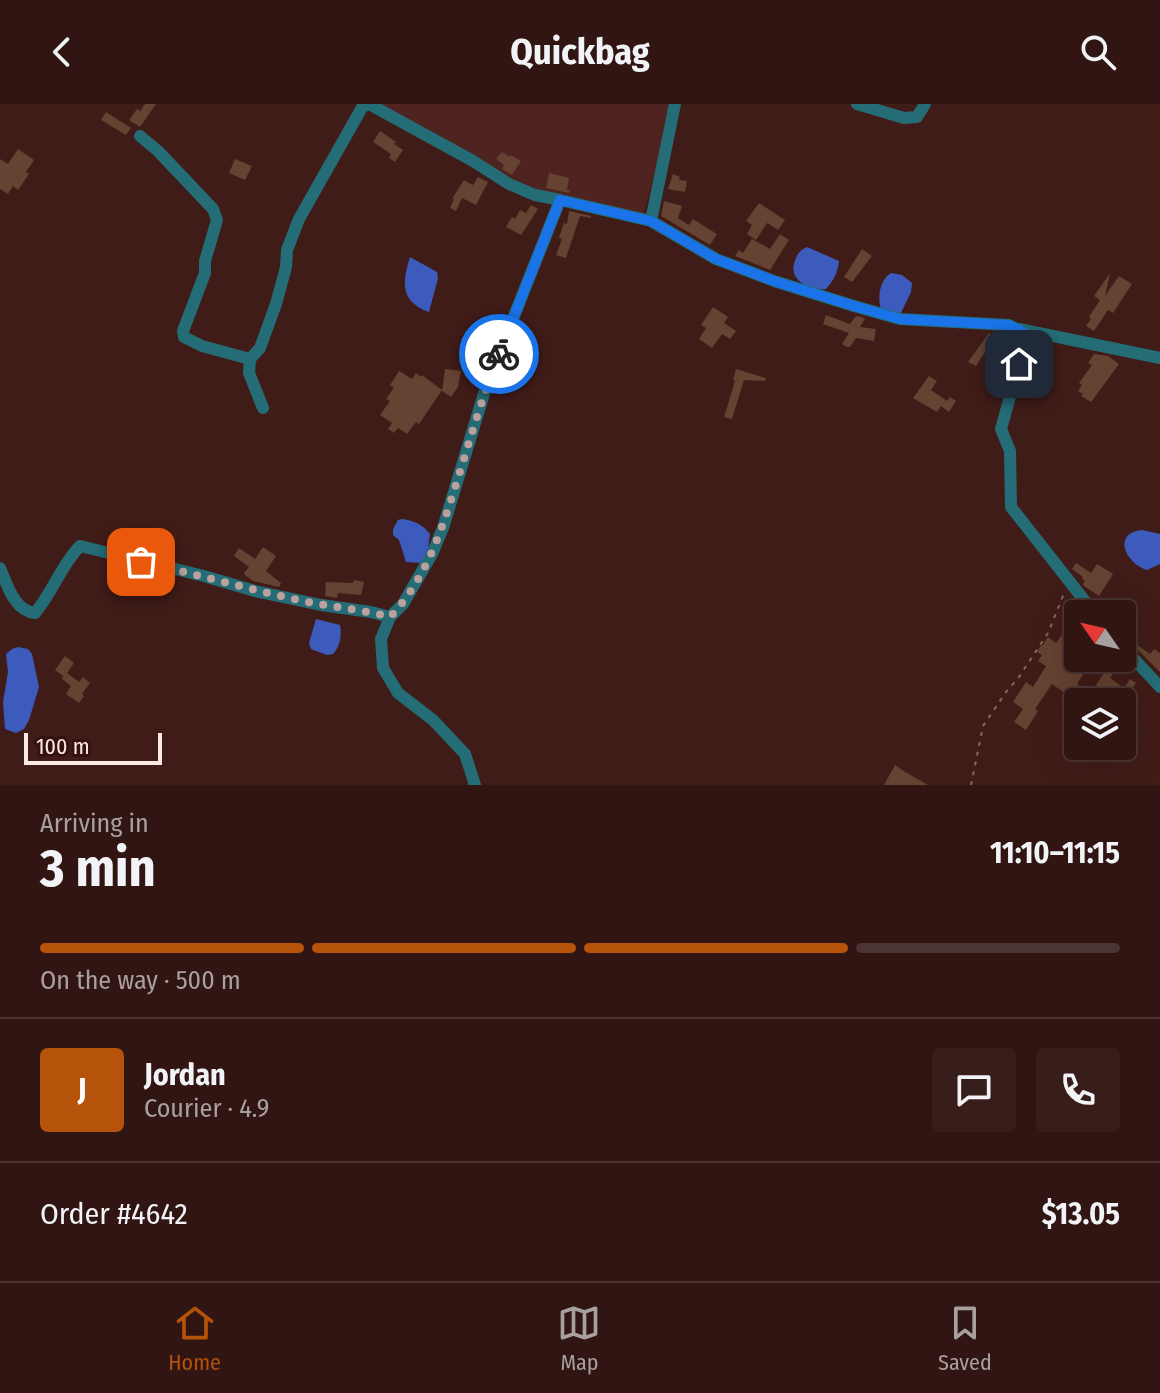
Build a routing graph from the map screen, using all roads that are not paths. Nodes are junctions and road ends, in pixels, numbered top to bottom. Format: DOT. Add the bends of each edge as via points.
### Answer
graph roads {
  1 [pos="366,104"];
  2 [pos="675,104"];
  3 [pos="857,104"];
  4 [pos="925,104"];
  5 [pos="140,136"];
  6 [pos="560,200"];
  7 [pos="651,221"];
  8 [pos="1019,329"];
  9 [pos="1160,358"];
  10 [pos="250,359"];
  11 [pos="263,408"];
  12 [pos="0,568"];
  13 [pos="1084,600"];
  14 [pos="390,617"];
  15 [pos="1136,661"];
  16 [pos="1160,687"];
  17 [pos="475,785"];
  1 -- 6 [label="street" via="509,184"];
  1 -- 10 [label="street" via="299,219 276,304 260,348"];
  2 -- 7 [label="street"];
  3 -- 4 [label="street" via="904,118 917,117"];
  5 -- 10 [label="street" via="216,215 205,273 182,334 202,346"];
  6 -- 7 [label="street"];
  6 -- 14 [label="street" via="486,387 443,528 403,604"];
  7 -- 8 [label="street" via="716,259 854,306 900,319"];
  8 -- 9 [label="street"];
  8 -- 13 [label="street" via="1019,364 1001,429 1010,451 1011,507"];
  10 -- 11 [label="street" via="249,373"];
  12 -- 14 [label="street" via="12,595 31,613 80,546 255,591"];
  14 -- 17 [label="street" via="381,639 383,668 398,693 465,754"];
  15 -- 16 [label="street"];
}
